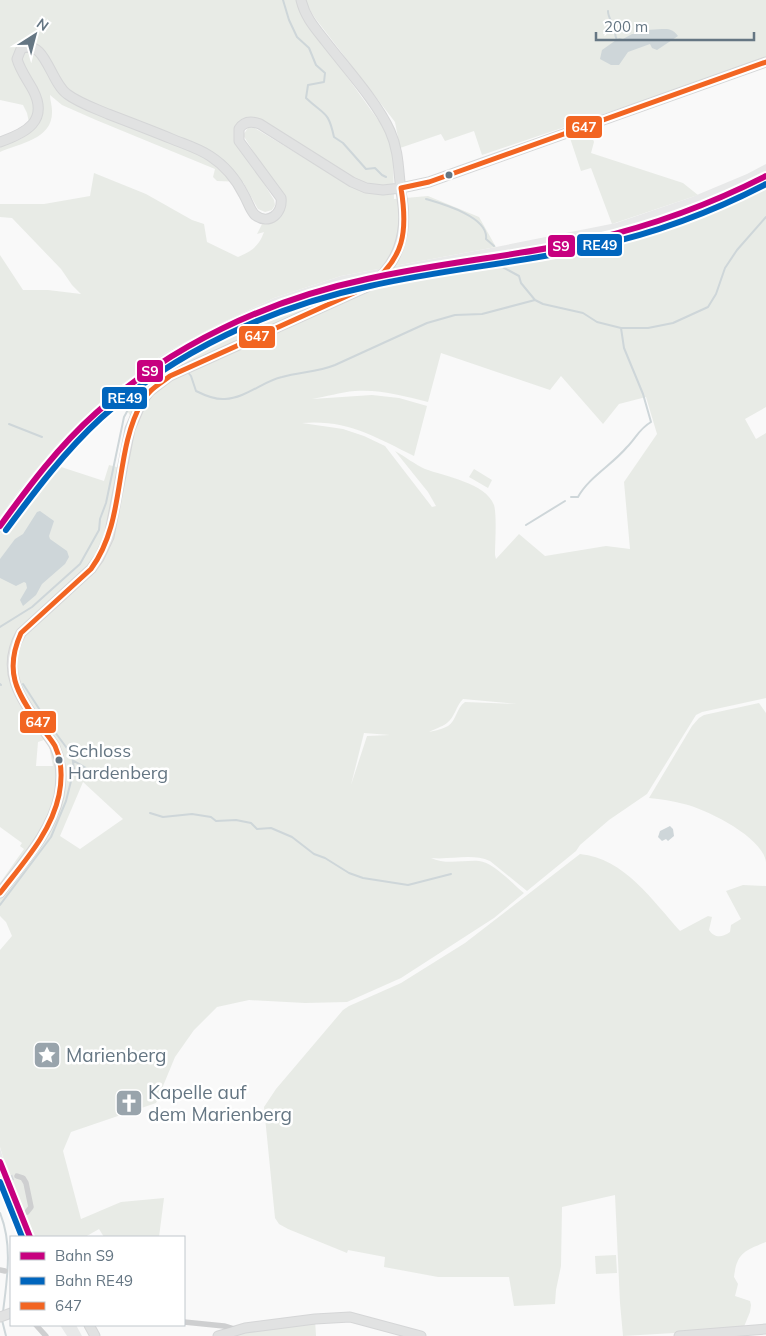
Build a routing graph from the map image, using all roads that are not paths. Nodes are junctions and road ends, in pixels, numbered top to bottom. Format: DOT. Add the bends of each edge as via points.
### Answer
graph roads {
  1 [pos="300,0"];
  2 [pos="766,62"];
  3 [pos="0,142"];
  4 [pos="401,188"];
  5 [pos="0,893"];
  6 [pos="17,1176"];
  7 [pos="26,1212"];
  8 [pos="185,1322"];
  9 [pos="37,1326"];
  10 [pos="766,1329"];
  11 [pos="237,1330"];
  12 [pos="46,1336"];
  13 [pos="218,1336"];
  14 [pos="421,1336"];
  15 [pos="679,1336"];
  1 -- 4 [label="main road" via="308,18 384,119 396,148"];
  2 -- 4 [label="main road" via="435,179"];
  3 -- 4 [label="main road" via="20,135 32,126 37,116 37,99 17,59 21,49 30,46 39,50 55,81 70,96 209,156 229,173 254,213 263,219 278,214 281,198 239,141 239,129 247,122 260,124 352,182 375,190"];
  4 -- 5 [label="main road" via="405,226 399,248 386,272 376,282 179,372 160,383 142,401 130,429 109,537 99,558 15,642 10,672 19,696 54,745 60,760 61,781 47,829"];
  6 -- 7 [label="street" via="26,1183 30,1207"];
  8 -- 11 [label="street"];
  9 -- 12 [label="street"];
  10 -- 15 [label="main road"];
  11 -- 13 [label="main road"];
  11 -- 14 [label="main road" via="350,1317"];
}
